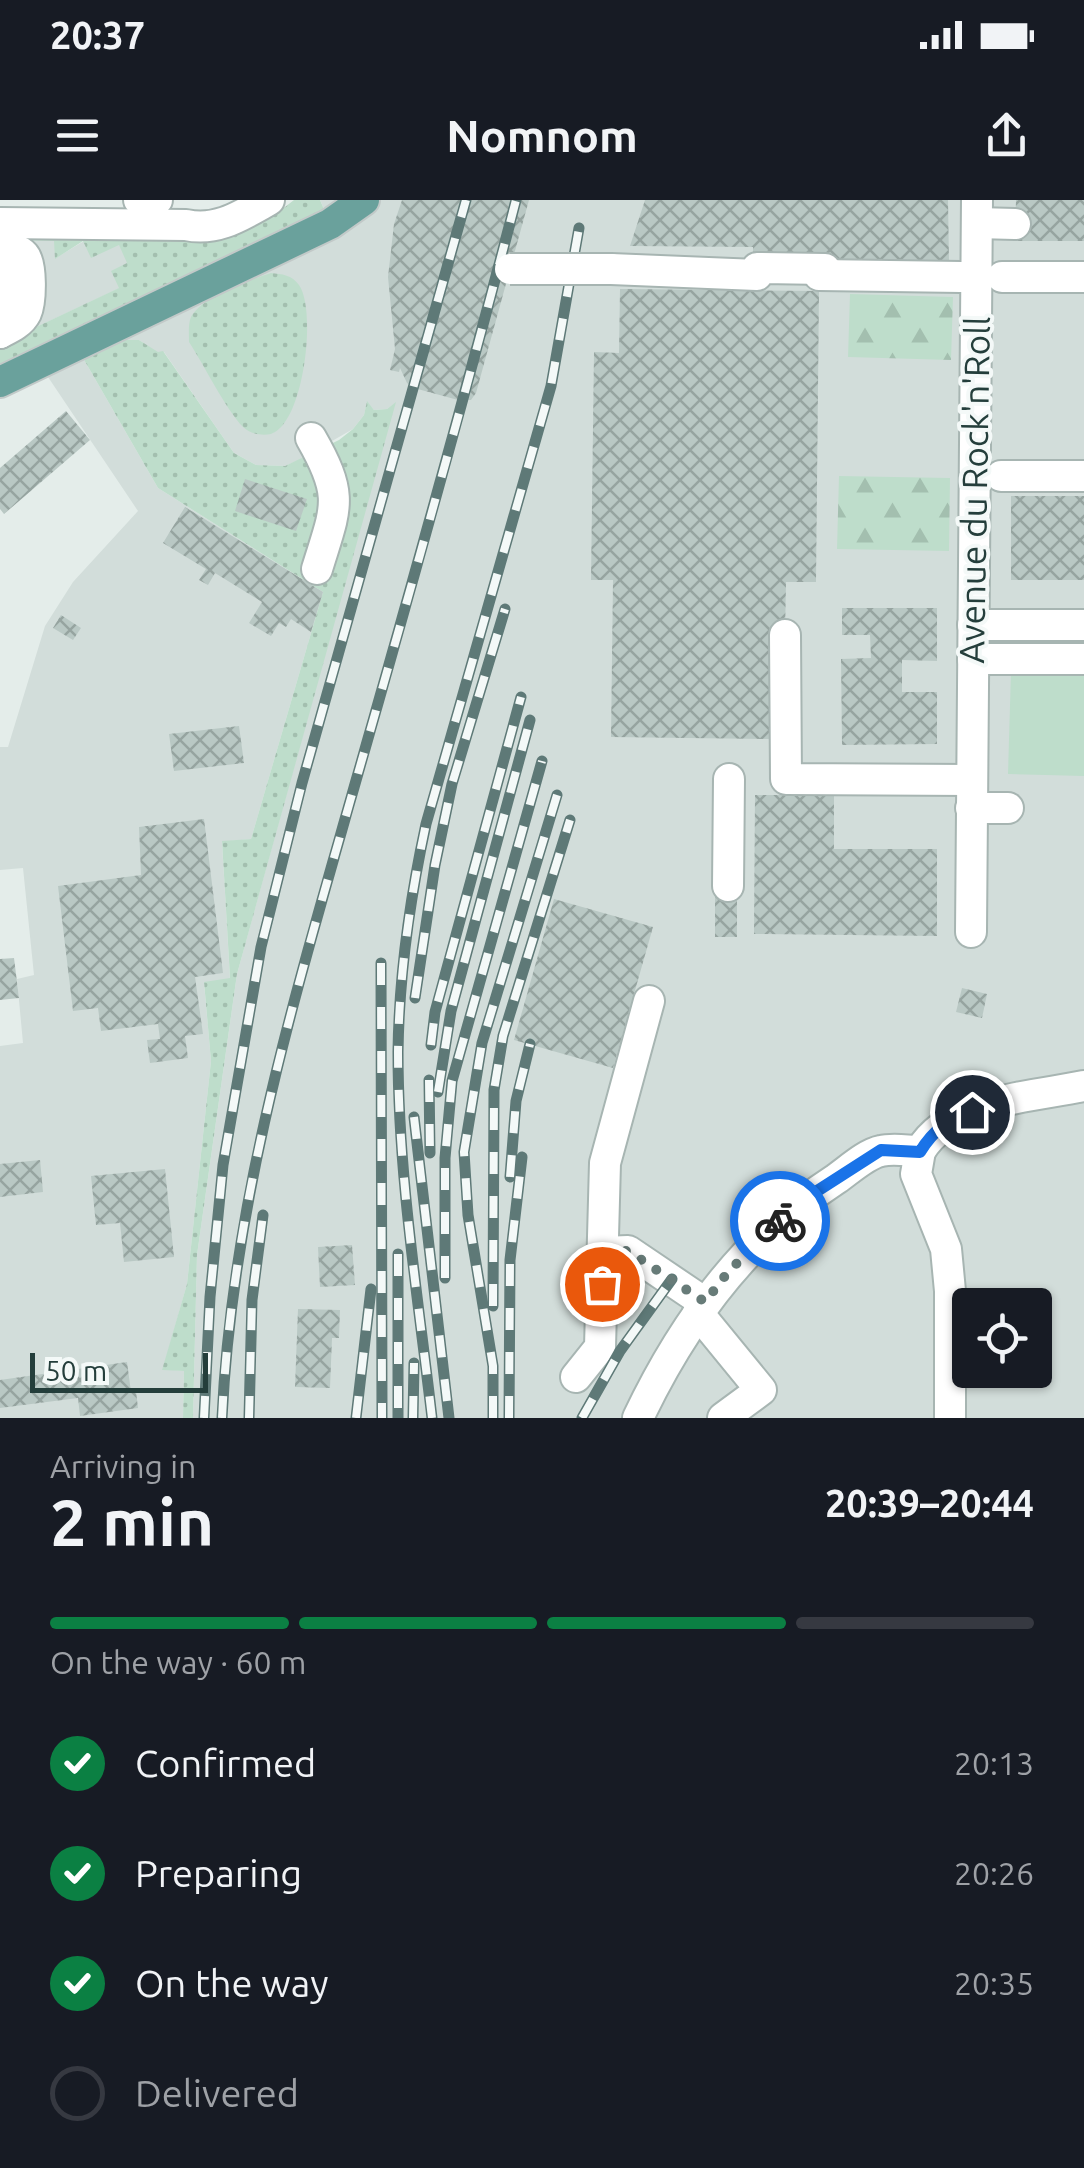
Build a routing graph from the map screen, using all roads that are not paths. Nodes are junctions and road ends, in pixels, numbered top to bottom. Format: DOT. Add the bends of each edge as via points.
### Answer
graph roads {
  1 [pos="139,200"];
  2 [pos="156,200"];
  3 [pos="229,200"];
  4 [pos="269,200"];
  5 [pos="364,200"];
  6 [pos="977,212"];
  7 [pos="0,223"];
  8 [pos="1016,224"];
  9 [pos="186,225"];
  10 [pos="0,250"];
  11 [pos="510,269"];
  12 [pos="961,277"];
  13 [pos="1002,277"];
  14 [pos="1084,277"];
  15 [pos="0,333"];
  16 [pos="0,382"];
  17 [pos="311,438"];
  18 [pos="1002,476"];
  19 [pos="1084,476"];
  20 [pos="317,570"];
  21 [pos="973,625"];
  22 [pos="1084,625"];
  23 [pos="786,635"];
  24 [pos="972,658"];
  25 [pos="1084,659"];
  26 [pos="729,779"];
  27 [pos="971,794"];
  28 [pos="1008,808"];
  29 [pos="728,886"];
  30 [pos="970,932"];
  31 [pos="648,1002"];
  32 [pos="1084,1086"];
  33 [pos="920,1152"];
  34 [pos="604,1252"];
  35 [pos="701,1308"];
  36 [pos="576,1378"];
  37 [pos="638,1418"];
  38 [pos="724,1418"];
  39 [pos="950,1418"];
  1 -- 2 [label="street"];
  3 -- 9 [label="street"];
  4 -- 9 [label="street" via="214,227"];
  5 -- 16 [label="main road" via="330,224"];
  6 -- 8 [label="street"];
  6 -- 21 [label="street, Avenue du Rock'n'Roll"];
  7 -- 9 [label="street"];
  10 -- 15 [label="street" via="24,255 28,307 18,324"];
  11 -- 12 [label="street, bridge" via="756,274 761,268"];
  13 -- 14 [label="street"];
  17 -- 20 [label="street" via="335,488 336,509"];
  18 -- 19 [label="street"];
  21 -- 22 [label="street"];
  21 -- 24 [label="street, Avenue du Rock'n'Roll"];
  23 -- 27 [label="street" via="786,780"];
  24 -- 25 [label="street"];
  24 -- 27 [label="street, Avenue du Rock'n'Roll"];
  26 -- 29 [label="street"];
  27 -- 28 [label="street"];
  27 -- 30 [label="street, Avenue du Rock'n'Roll"];
  31 -- 34 [label="street" via="604,1162"];
  32 -- 33 [label="street" via="944,1122"];
  33 -- 35 [label="street" via="881,1150 800,1202"];
  33 -- 39 [label="street" via="916,1174 946,1249"];
  34 -- 35 [label="street" via="628,1251"];
  34 -- 36 [label="street" via="600,1347"];
  35 -- 37 [label="street" via="663,1364"];
  35 -- 38 [label="street" via="760,1390"];
}
